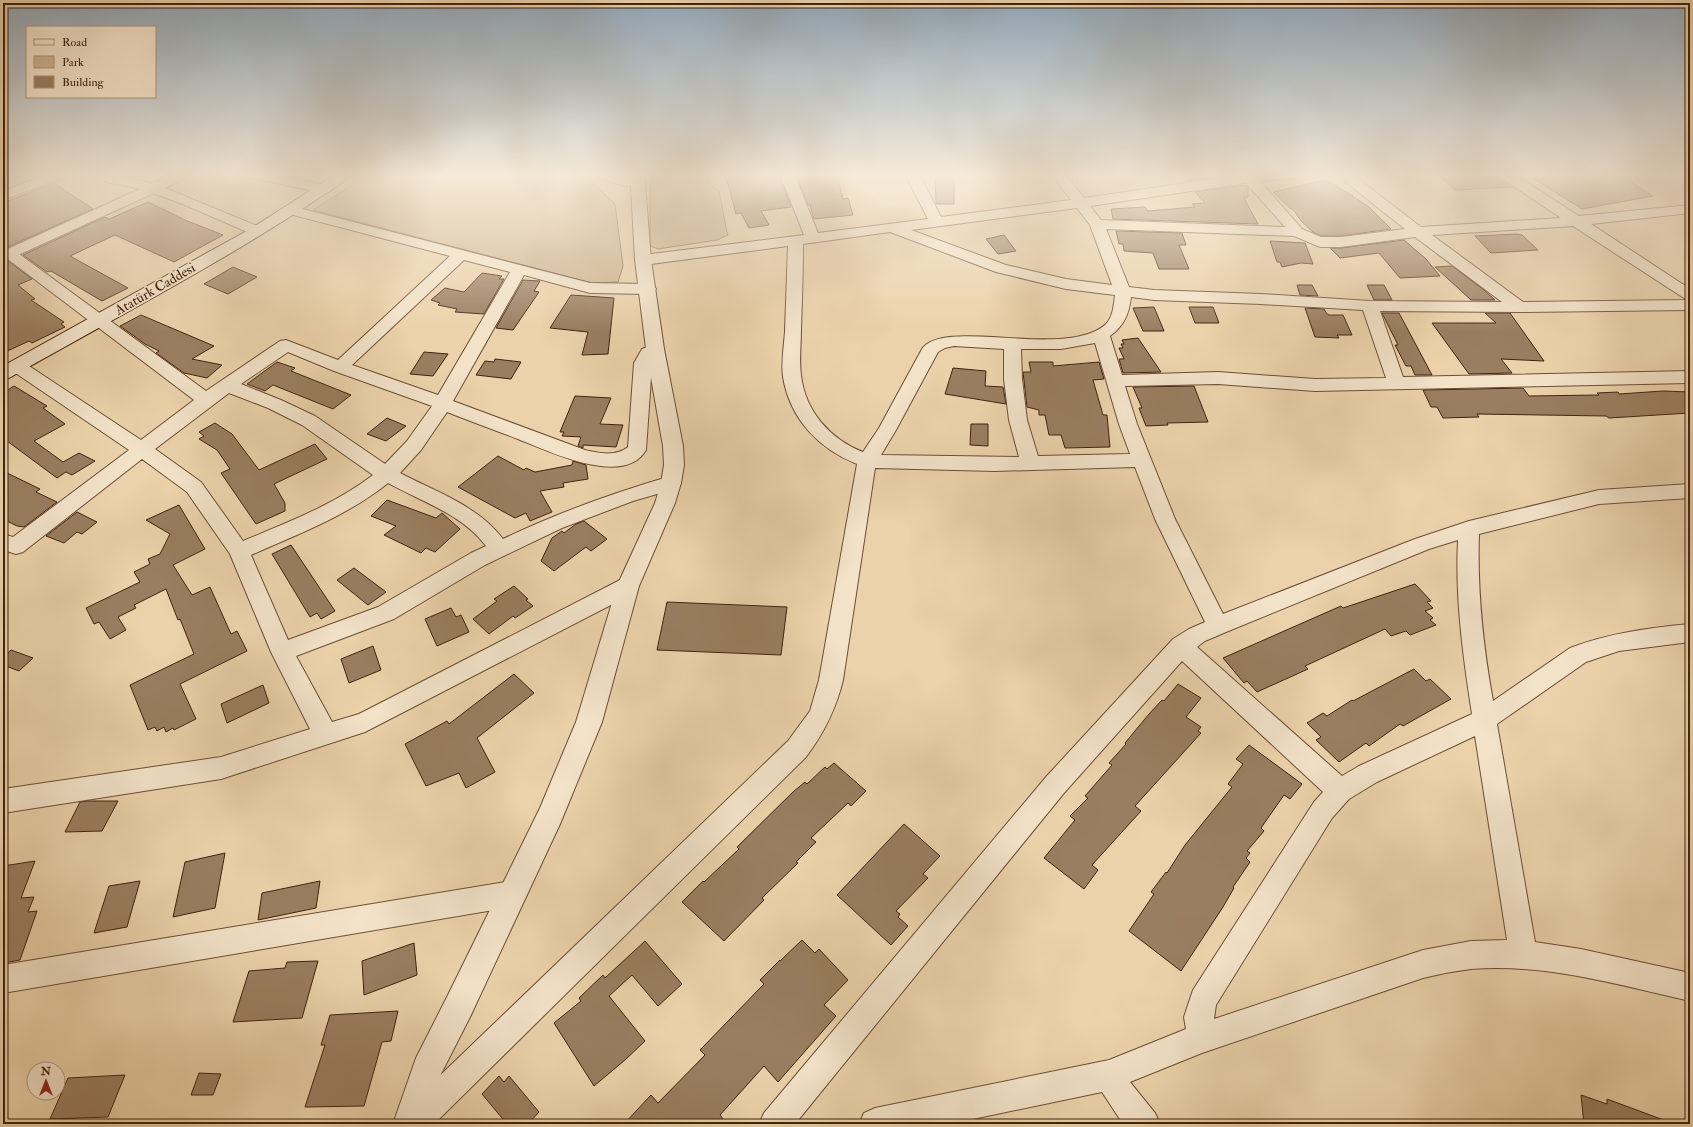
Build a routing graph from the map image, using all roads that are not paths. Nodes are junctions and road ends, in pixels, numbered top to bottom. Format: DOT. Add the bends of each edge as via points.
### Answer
graph roads {
  1 [pos="70,227"];
  2 [pos="246,227"];
  3 [pos="264,227"];
  4 [pos="353,227"];
  5 [pos="641,227"];
  6 [pos="808,227"];
  7 [pos="890,227"];
  8 [pos="893,227"];
  9 [pos="1097,227"];
  10 [pos="1161,227"];
  11 [pos="1292,227"];
  12 [pos="1411,227"];
  13 [pos="1496,227"];
  14 [pos="1585,227"];
  15 [pos="257,231"];
  16 [pos="1297,232"];
  17 [pos="1418,232"];
  18 [pos="813,238"];
  19 [pos="796,240"];
  20 [pos="460,255"];
  21 [pos="6,256"];
  22 [pos="643,260"];
  23 [pos="519,270"];
  24 [pos="648,290"];
  25 [pos="1123,292"];
  26 [pos="1690,296"];
  27 [pos="1690,305"];
  28 [pos="1370,306"];
  29 [pos="1519,307"];
  30 [pos="99,321"];
  31 [pos="1101,335"];
  32 [pos="1012,343"];
  33 [pos="655,349"];
  34 [pos="340,367"];
  35 [pos="10,370"];
  36 [pos="1690,377"];
  37 [pos="1115,380"];
  38 [pos="1397,384"];
  39 [pos="228,386"];
  40 [pos="206,400"];
  41 [pos="444,404"];
  42 [pos="143,450"];
  43 [pos="1142,460"];
  44 [pos="867,461"];
  45 [pos="1030,462"];
  46 [pos="386,474"];
  47 [pos="672,483"];
  48 [pos="1690,491"];
  49 [pos="1469,529"];
  50 [pos="3,542"];
  51 [pos="499,549"];
  52 [pos="239,551"];
  53 [pos="628,586"];
  54 [pos="1218,626"];
  55 [pos="1690,633"];
  56 [pos="1181,646"];
  57 [pos="282,652"];
  58 [pos="1484,720"];
  59 [pos="326,734"];
  60 [pos="1340,791"];
  61 [pos="3,801"];
  62 [pos="512,894"];
  63 [pos="1523,955"];
  64 [pos="3,979"];
  65 [pos="1690,986"];
  66 [pos="1202,1038"];
  67 [pos="1110,1075"];
  68 [pos="410,1124"];
  69 [pos="775,1124"];
  70 [pos="875,1124"];
  71 [pos="1144,1124"];
  1 -- 21 [label="street"];
  2 -- 15 [label="street"];
  3 -- 15 [label="street, Atatürk Caddesi"];
  4 -- 20 [label="street"];
  5 -- 22 [label="street"];
  6 -- 18 [label="street"];
  7 -- 8 [label="street"];
  7 -- 18 [label="street"];
  7 -- 25 [label="street" via="1001,269 1066,284"];
  9 -- 25 [label="street"];
  10 -- 16 [label="street"];
  11 -- 16 [label="street"];
  12 -- 17 [label="street"];
  13 -- 17 [label="street"];
  14 -- 26 [label="street"];
  15 -- 30 [label="street, Atatürk Caddesi"];
  16 -- 17 [label="street" via="1311,239 1331,242"];
  17 -- 29 [label="street"];
  18 -- 19 [label="street"];
  19 -- 22 [label="street"];
  19 -- 44 [label="street" via="792,376 798,403 813,426 825,438 849,455"];
  20 -- 23 [label="street"];
  20 -- 34 [label="street"];
  21 -- 30 [label="street"];
  22 -- 24 [label="street"];
  23 -- 24 [label="street" via="590,288"];
  23 -- 41 [label="street"];
  24 -- 33 [label="street"];
  25 -- 28 [label="street"];
  25 -- 31 [label="street" via="1116,320 1112,327"];
  27 -- 29 [label="street"];
  28 -- 29 [label="street"];
  28 -- 38 [label="street"];
  30 -- 35 [label="street, Atatürk Caddesi"];
  30 -- 40 [label="street"];
  31 -- 32 [label="street" via="1065,344"];
  31 -- 37 [label="street"];
  32 -- 44 [label="street" via="946,341 935,345"];
  32 -- 45 [label="street" via="1013,379 1018,413"];
  33 -- 41 [label="street" via="648,353 643,363 637,450 624,459 603,460 581,456"];
  33 -- 47 [label="street" via="674,446"];
  34 -- 39 [label="street" via="286,345"];
  34 -- 41 [label="street"];
  35 -- 42 [label="street"];
  36 -- 38 [label="street"];
  37 -- 38 [label="street" via="1199,377 1315,385"];
  37 -- 43 [label="street"];
  39 -- 40 [label="street"];
  39 -- 46 [label="street" via="290,411"];
  40 -- 42 [label="street"];
  41 -- 46 [label="street" via="408,452"];
  42 -- 50 [label="street" via="16,546"];
  42 -- 52 [label="street" via="194,487"];
  43 -- 45 [label="street"];
  43 -- 54 [label="street" via="1165,519"];
  44 -- 45 [label="street" via="995,464"];
  44 -- 68 [label="street" via="831,680 825,705 815,727 797,749"];
  46 -- 51 [label="street" via="464,514 485,530"];
  46 -- 52 [label="street" via="350,499"];
  47 -- 51 [label="street" via="619,498 555,523"];
  47 -- 53 [label="street"];
  48 -- 49 [label="street" via="1599,497"];
  49 -- 54 [label="street" via="1422,544"];
  49 -- 58 [label="street" via="1469,607"];
  51 -- 57 [label="street" via="386,613"];
  52 -- 57 [label="street"];
  53 -- 59 [label="street" via="364,722"];
  53 -- 62 [label="street" via="589,722"];
  54 -- 56 [label="street" via="1197,635"];
  55 -- 58 [label="street" via="1627,640 1594,648 1578,655"];
  56 -- 60 [label="street"];
  56 -- 69 [label="street" via="1056,785"];
  57 -- 59 [label="street"];
  58 -- 60 [label="street" via="1368,774"];
  58 -- 63 [label="street"];
  59 -- 61 [label="street" via="221,768"];
  60 -- 66 [label="street" via="1323,810 1203,1000 1199,1017"];
  62 -- 64 [label="street"];
  62 -- 68 [label="street" via="427,1069"];
  63 -- 65 [label="street"];
  63 -- 66 [label="street" via="1471,955 1423,964"];
  66 -- 67 [label="street"];
  67 -- 70 [label="street"];
  67 -- 71 [label="street" via="1132,1112"];
}
